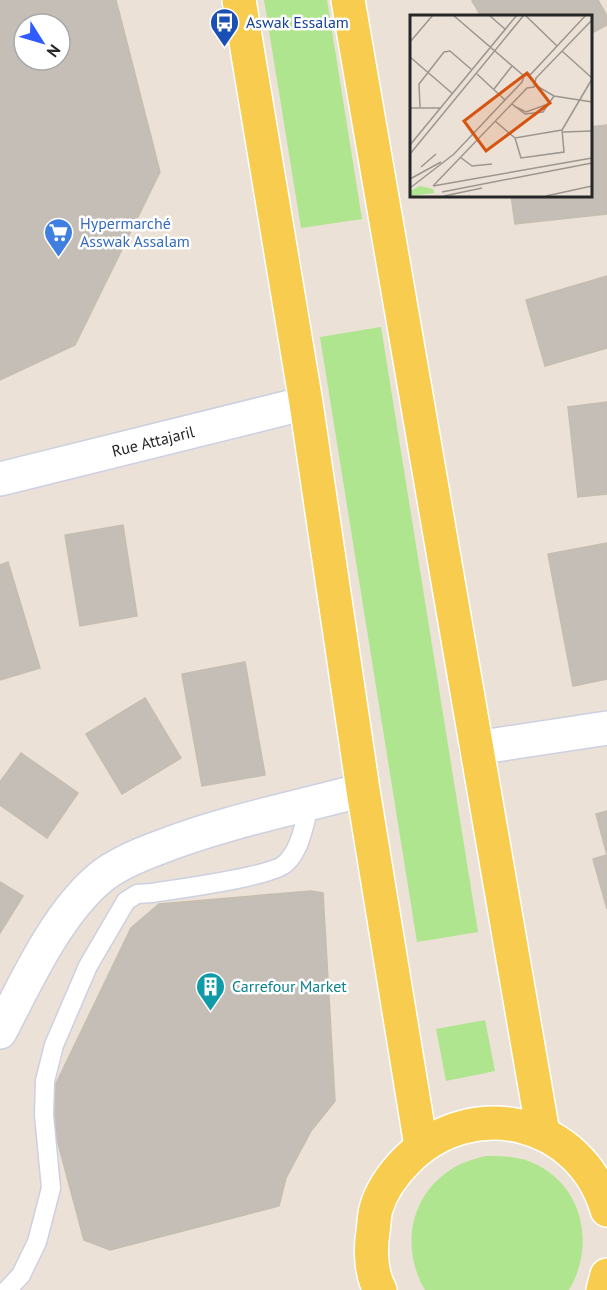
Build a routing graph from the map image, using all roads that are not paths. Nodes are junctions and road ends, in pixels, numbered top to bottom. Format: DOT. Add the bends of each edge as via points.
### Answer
graph roads {
  1 [pos="239,0"];
  2 [pos="348,0"];
  3 [pos="306,403"];
  4 [pos="0,479"];
  5 [pos="607,728"];
  6 [pos="476,748"];
  7 [pos="363,789"];
  8 [pos="310,804"];
  9 [pos="0,1032"];
  10 [pos="543,1133"];
  11 [pos="420,1146"];
  12 [pos="607,1209"];
  13 [pos="607,1275"];
  14 [pos="7,1290"];
  15 [pos="380,1290"];
  16 [pos="603,1290"];
  1 -- 3 [label="main road"];
  2 -- 6 [label="main road"];
  3 -- 4 [label="street, Rue Attajaril"];
  3 -- 7 [label="main road"];
  5 -- 6 [label="street"];
  6 -- 10 [label="main road"];
  7 -- 8 [label="street"];
  7 -- 11 [label="main road"];
  8 -- 9 [label="street" via="192,834 134,857 102,876 79,899 39,956"];
  8 -- 14 [label="lane" via="298,846 285,864 267,873 137,894 126,901 88,966 54,1046 44,1104 51,1188 38,1242 21,1275"];
  10 -- 11 [label="main road" via="512,1123 480,1122 449,1130"];
  10 -- 12 [label="main road" via="568,1149 588,1170"];
  11 -- 15 [label="main road" via="393,1173 376,1209 371,1248"];
  13 -- 16 [label="main road"];
}
